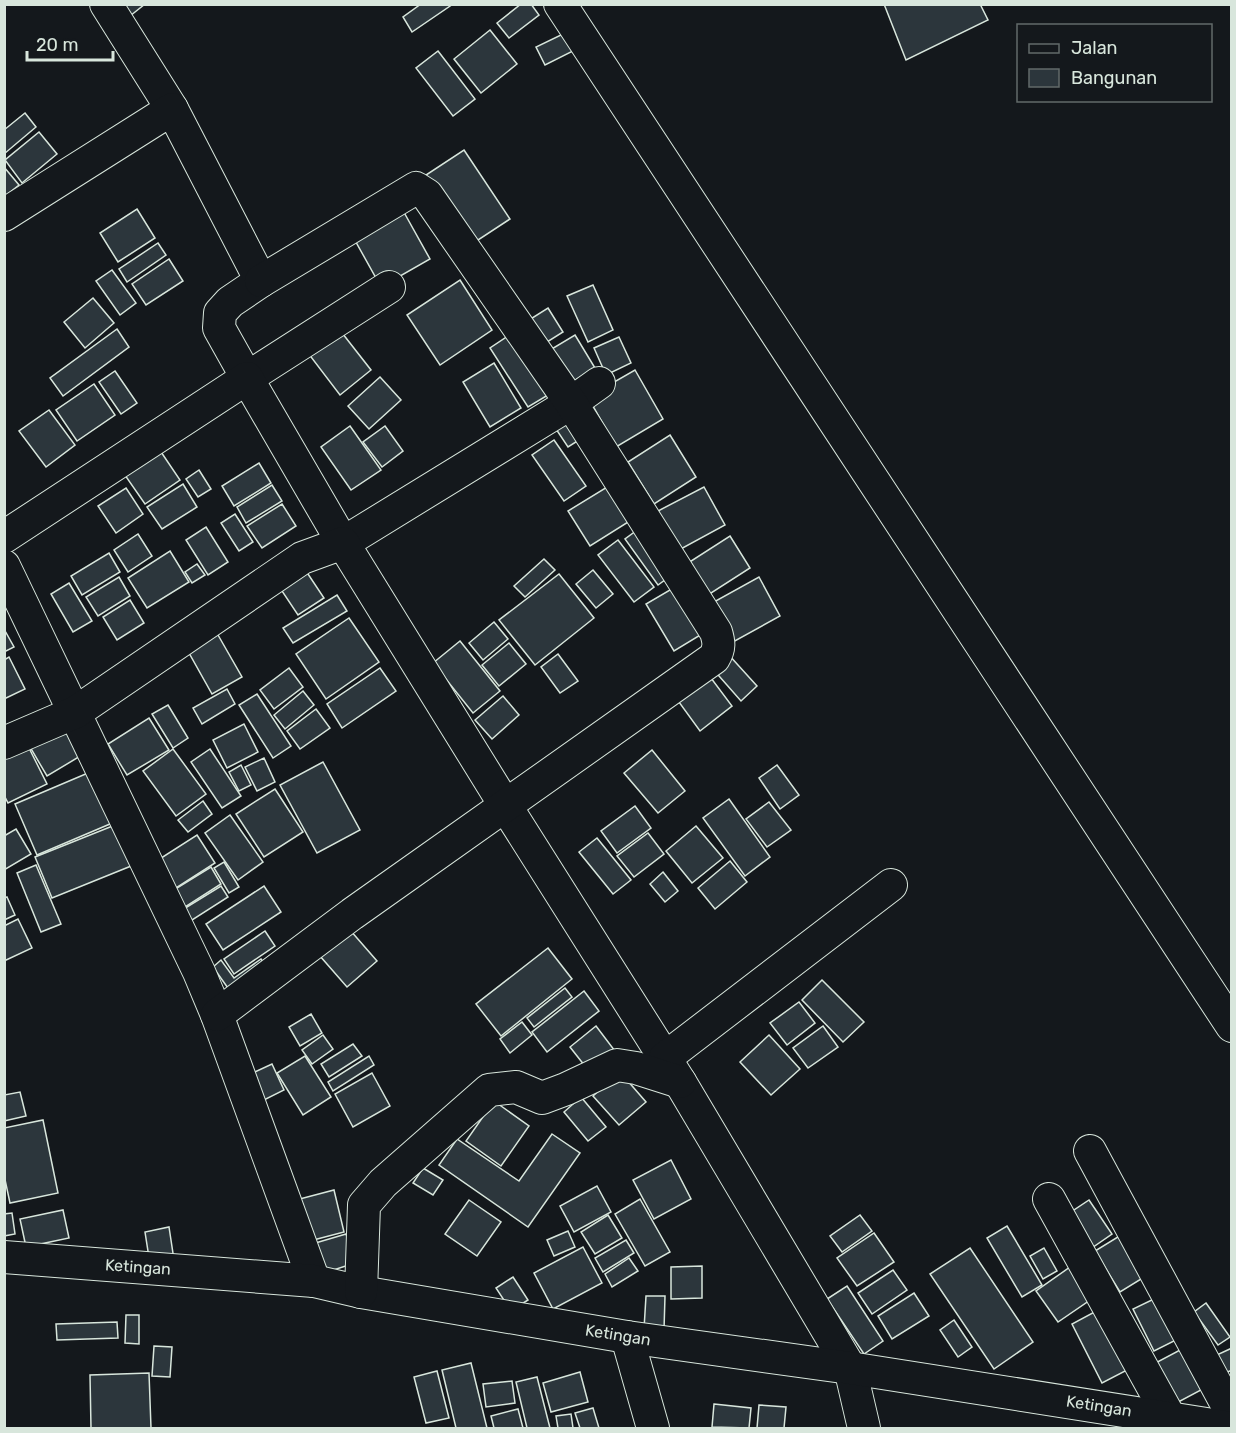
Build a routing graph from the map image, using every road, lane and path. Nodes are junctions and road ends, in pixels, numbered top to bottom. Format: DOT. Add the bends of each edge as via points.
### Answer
graph roads {
  1 [pos="105,4"];
  2 [pos="560,4"];
  3 [pos="172,109"];
  4 [pos="4,215"];
  5 [pos="261,281"];
  6 [pos="389,287"];
  7 [pos="247,378"];
  8 [pos="599,383"];
  9 [pos="571,403"];
  10 [pos="4,537"];
  11 [pos="343,543"];
  12 [pos="4,566"];
  13 [pos="76,712"];
  14 [pos="4,743"];
  15 [pos="505,805"];
  16 [pos="891,885"];
  17 [pos="217,1015"];
  18 [pos="1232,1026"];
  19 [pos="673,1070"];
  20 [pos="1090,1151"];
  21 [pos="1048,1199"];
  22 [pos="4,1257"];
  23 [pos="314,1281"];
  24 [pos="361,1292"];
  25 [pos="627,1337"];
  26 [pos="850,1368"];
  27 [pos="1232,1414"];
  28 [pos="1175,1422"];
  29 [pos="654,1428"];
  30 [pos="864,1428"];
  31 [pos="1232,1428"];
  1 -- 3 [label="street"];
  2 -- 18 [label="street"];
  3 -- 4 [label="street"];
  3 -- 5 [label="street"];
  5 -- 7 [label="street" via="220,313 219,328"];
  5 -- 9 [label="street" via="416,188 422,190"];
  6 -- 7 [label="street"];
  7 -- 10 [label="street"];
  7 -- 11 [label="street"];
  8 -- 9 [label="street"];
  9 -- 11 [label="street"];
  9 -- 15 [label="street" via="716,632 718,651 714,658"];
  11 -- 13 [label="street" via="302,558"];
  11 -- 15 [label="street"];
  12 -- 13 [label="street"];
  13 -- 14 [label="street"];
  13 -- 17 [label="street"];
  15 -- 17 [label="street"];
  15 -- 19 [label="street"];
  16 -- 19 [label="street"];
  17 -- 23 [label="street"];
  19 -- 24 [label="street" via="617,1065 542,1098 516,1087 489,1090 383,1182 364,1205"];
  19 -- 26 [label="street"];
  20 -- 27 [label="street"];
  21 -- 28 [label="street"];
  22 -- 23 [label="street, Ketingan"];
  23 -- 24 [label="street, Ketingan"];
  24 -- 25 [label="street, Ketingan"];
  25 -- 26 [label="street, Ketingan"];
  25 -- 29 [label="street"];
  26 -- 28 [label="street, Ketingan"];
  26 -- 30 [label="street"];
  28 -- 31 [label="street, Ketingan"];
}
